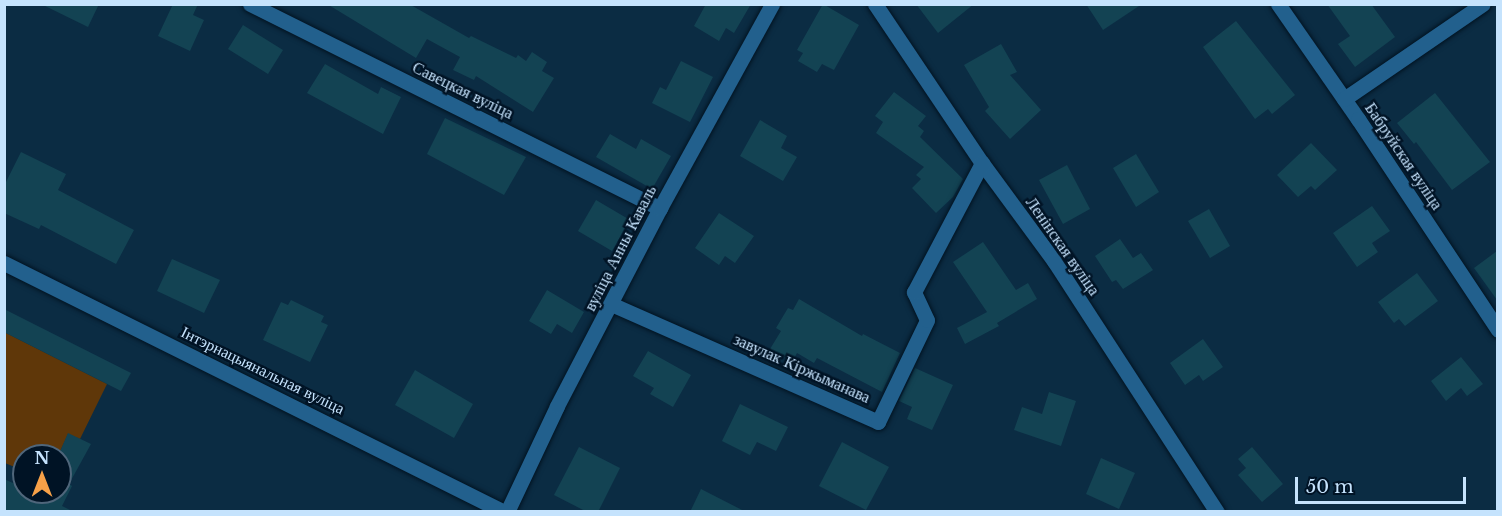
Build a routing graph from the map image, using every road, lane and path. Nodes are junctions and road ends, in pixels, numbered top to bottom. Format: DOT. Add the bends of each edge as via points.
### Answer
graph roads {
  1 [pos="250,4"];
  2 [pos="772,4"];
  3 [pos="875,4"];
  4 [pos="1278,4"];
  5 [pos="1483,4"];
  6 [pos="1344,99"];
  7 [pos="982,163"];
  8 [pos="660,208"];
  9 [pos="4,263"];
  10 [pos="611,304"];
  11 [pos="1497,330"];
  12 [pos="506,512"];
  13 [pos="1217,512"];
  1 -- 8 [label="street, Савецкая вуліца"];
  2 -- 8 [label="street, вуліца Анны Каваль"];
  3 -- 7 [label="street, Ленінская вуліца"];
  4 -- 6 [label="street, Бабруйская вуліца"];
  5 -- 6 [label="street"];
  6 -- 11 [label="street, Бабруйская вуліца"];
  7 -- 10 [label="street, завулак Кіржыманава" via="914,292 927,320 878,422"];
  7 -- 13 [label="street, Ленінская вуліца" via="1060,271"];
  8 -- 10 [label="street, вуліца Анны Каваль"];
  9 -- 12 [label="street, Інтэрнацыянальная вуліца"];
  10 -- 12 [label="street, вуліца Анны Каваль" via="556,406"];
}
